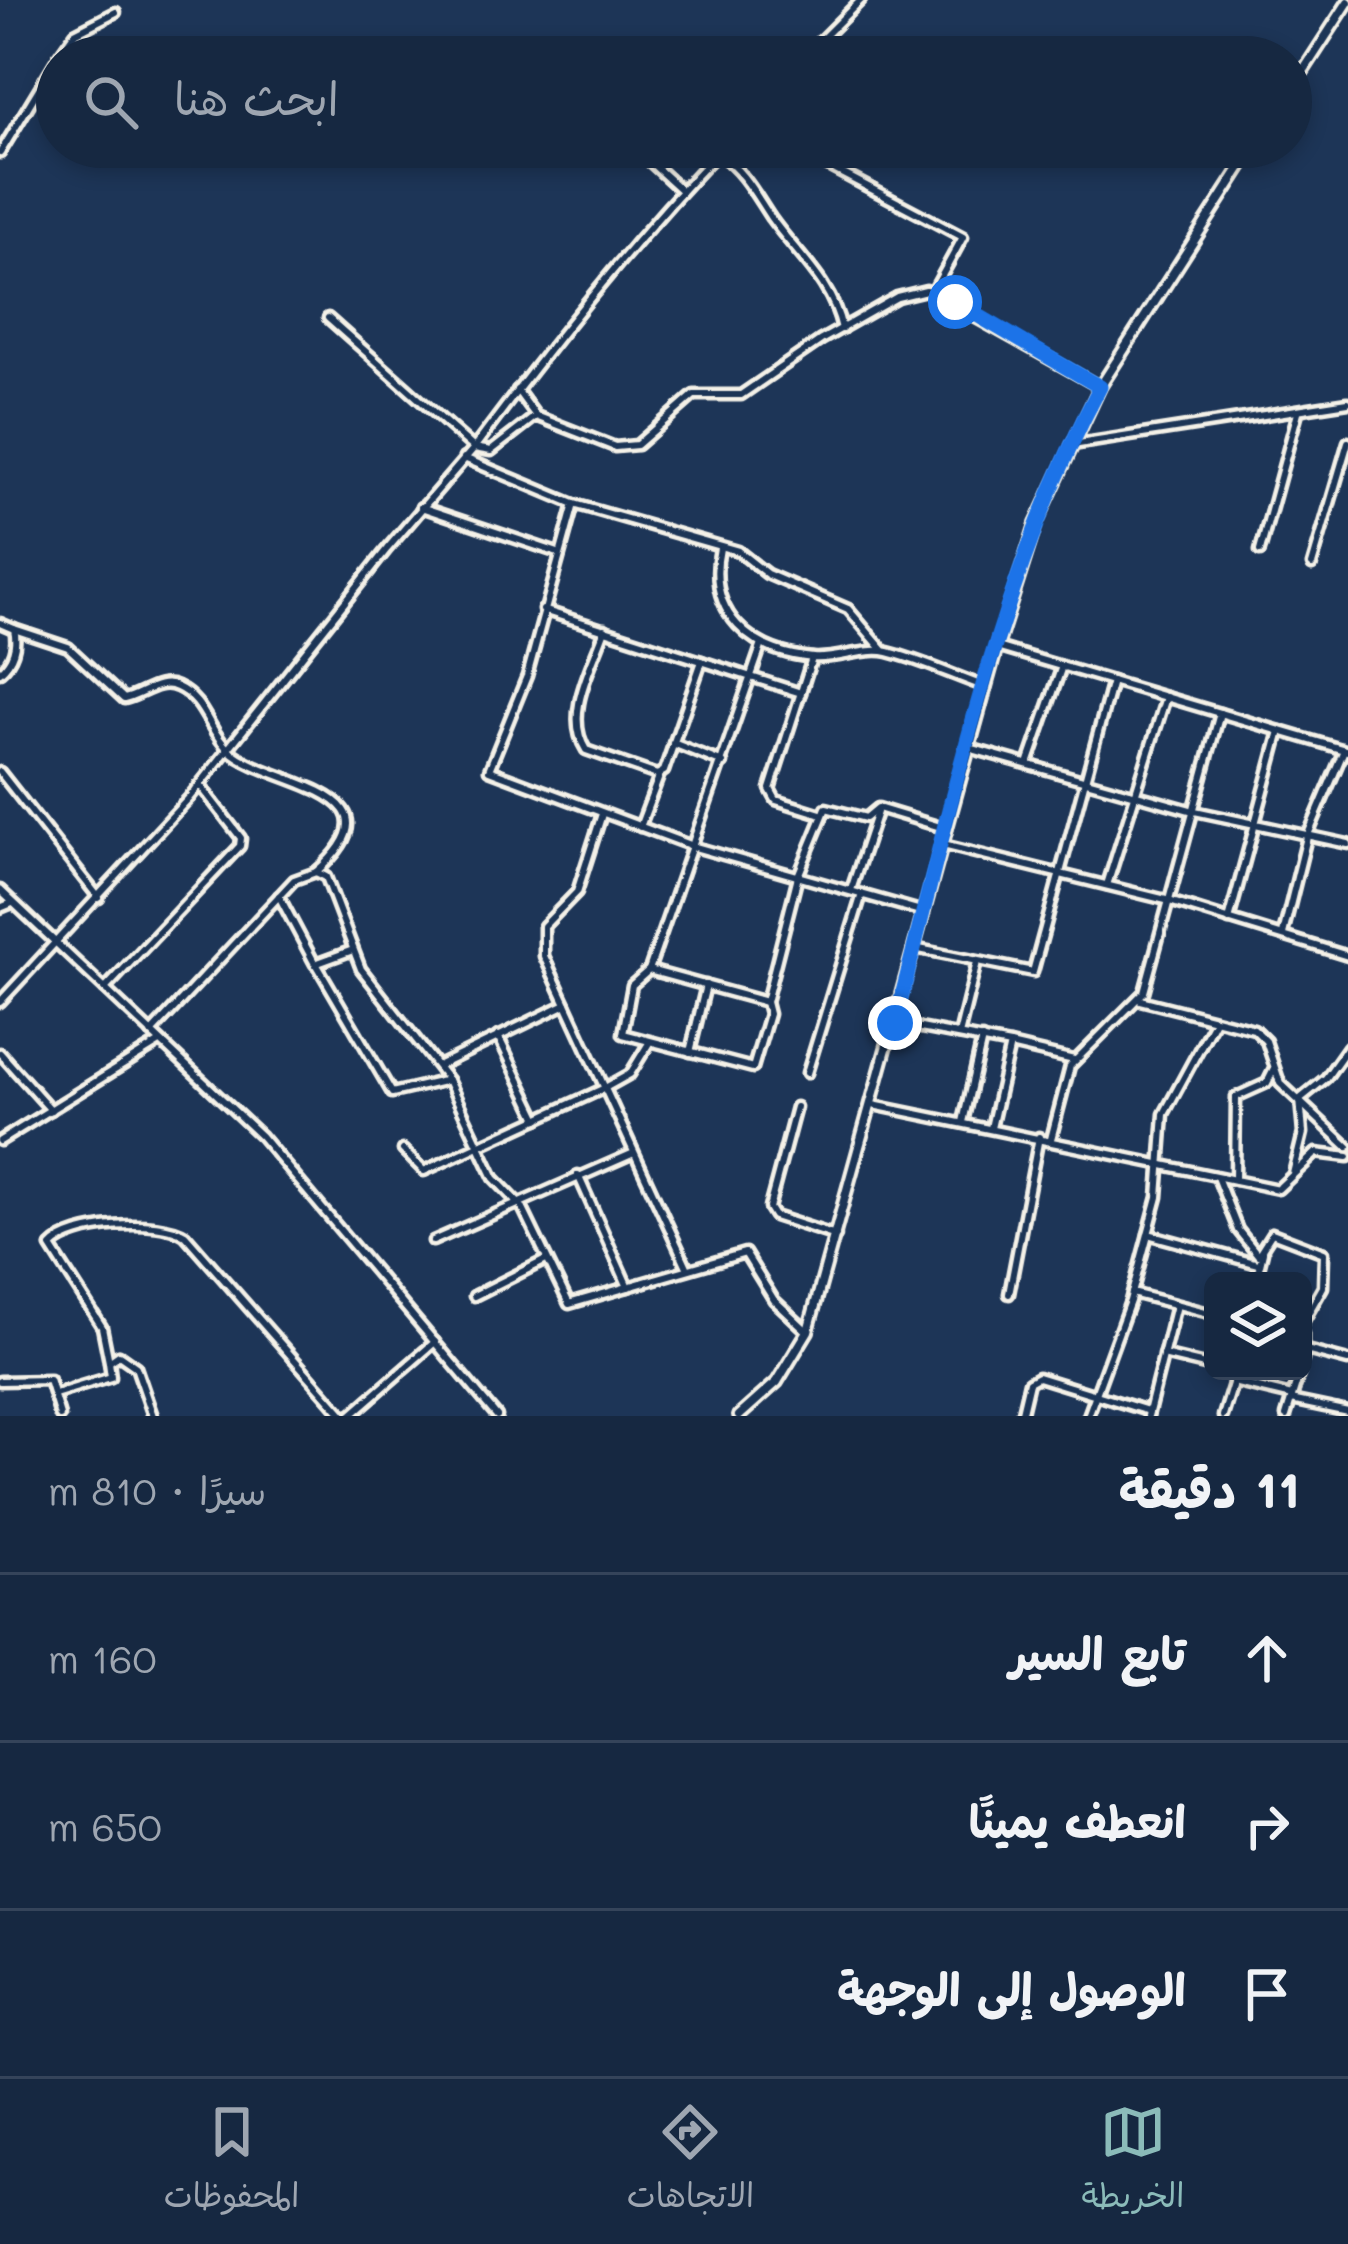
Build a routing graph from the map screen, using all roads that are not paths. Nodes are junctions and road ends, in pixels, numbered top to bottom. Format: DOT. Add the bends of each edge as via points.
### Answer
graph roads {
  1 [pos="861,0"];
  2 [pos="1348,2"];
  3 [pos="116,13"];
  4 [pos="73,36"];
  5 [pos="825,36"];
  6 [pos="1312,58"];
  7 [pos="36,94"];
  8 [pos="0,153"];
  9 [pos="657,168"];
  10 [pos="703,168"];
  11 [pos="739,168"];
  12 [pos="832,168"];
  13 [pos="1241,168"];
  14 [pos="682,190"];
  15 [pos="933,292"];
  16 [pos="328,318"];
  17 [pos="842,329"];
  18 [pos="1100,387"];
  19 [pos="518,390"];
  20 [pos="1348,402"];
  21 [pos="1298,412"];
  22 [pos="536,416"];
  23 [pos="1348,442"];
  24 [pos="1069,446"];
  25 [pos="474,448"];
  26 [pos="464,458"];
  27 [pos="574,504"];
  28 [pos="421,507"];
  29 [pos="720,548"];
  30 [pos="1260,550"];
  31 [pos="558,553"];
  32 [pos="1312,565"];
  33 [pos="543,610"];
  34 [pos="0,623"];
  35 [pos="14,628"];
  36 [pos="605,629"];
  37 [pos="762,644"];
  38 [pos="997,647"];
  39 [pos="883,650"];
  40 [pos="812,658"];
  41 [pos="702,661"];
  42 [pos="1062,666"];
  43 [pos="0,672"];
  44 [pos="751,677"];
  45 [pos="1112,681"];
  46 [pos="986,687"];
  47 [pos="801,692"];
  48 [pos="1166,697"];
  49 [pos="1220,713"];
  50 [pos="1280,730"];
  51 [pos="674,742"];
  52 [pos="968,748"];
  53 [pos="1346,750"];
  54 [pos="229,751"];
  55 [pos="723,763"];
  56 [pos="1028,764"];
  57 [pos="0,772"];
  58 [pos="660,774"];
  59 [pos="1082,780"];
  60 [pos="200,785"];
  61 [pos="1136,796"];
  62 [pos="878,808"];
  63 [pos="1190,810"];
  64 [pos="602,814"];
  65 [pos="821,814"];
  66 [pos="1254,825"];
  67 [pos="640,827"];
  68 [pos="947,829"];
  69 [pos="1307,837"];
  70 [pos="1348,844"];
  71 [pos="943,845"];
  72 [pos="695,847"];
  73 [pos="316,872"];
  74 [pos="1056,873"];
  75 [pos="798,876"];
  76 [pos="1107,886"];
  77 [pos="0,890"];
  78 [pos="851,891"];
  79 [pos="862,895"];
  80 [pos="279,896"];
  81 [pos="99,898"];
  82 [pos="1166,900"];
  83 [pos="12,903"];
  84 [pos="0,908"];
  85 [pos="924,912"];
  86 [pos="1229,920"];
  87 [pos="1283,934"];
  88 [pos="56,944"];
  89 [pos="914,948"];
  90 [pos="353,950"];
  91 [pos="1348,956"];
  92 [pos="976,962"];
  93 [pos="317,965"];
  94 [pos="649,970"];
  95 [pos="706,985"];
  96 [pos="104,990"];
  97 [pos="1140,1000"];
  98 [pos="0,1002"];
  99 [pos="766,1002"];
  100 [pos="566,1004"];
  101 [pos="1215,1020"];
  102 [pos="895,1023"];
  103 [pos="151,1034"];
  104 [pos="959,1035"];
  105 [pos="498,1036"];
  106 [pos="982,1040"];
  107 [pos="160,1042"];
  108 [pos="649,1043"];
  109 [pos="1010,1045"];
  110 [pos="1348,1047"];
  111 [pos="0,1053"];
  112 [pos="690,1053"];
  113 [pos="1074,1060"];
  114 [pos="438,1066"];
  115 [pos="1274,1069"];
  116 [pos="807,1073"];
  117 [pos="448,1080"];
  118 [pos="605,1088"];
  119 [pos="1300,1099"];
  120 [pos="873,1106"];
  121 [pos="796,1107"];
  122 [pos="51,1110"];
  123 [pos="538,1120"];
  124 [pos="963,1122"];
  125 [pos="991,1128"];
  126 [pos="1039,1137"];
  127 [pos="1052,1139"];
  128 [pos="0,1141"];
  129 [pos="1348,1147"];
  130 [pos="480,1148"];
  131 [pos="403,1150"];
  132 [pos="634,1153"];
  133 [pos="1348,1157"];
  134 [pos="1164,1162"];
  135 [pos="1215,1174"];
  136 [pos="578,1175"];
  137 [pos="1293,1178"];
  138 [pos="1235,1180"];
  139 [pos="518,1200"];
  140 [pos="1272,1232"];
  141 [pos="1148,1234"];
  142 [pos="836,1236"];
  143 [pos="433,1240"];
  144 [pos="546,1260"];
  145 [pos="1258,1264"];
  146 [pos="688,1269"];
  147 [pos="1257,1272"];
  148 [pos="628,1288"];
  149 [pos="1132,1293"];
  150 [pos="1009,1294"];
  151 [pos="473,1296"];
  152 [pos="1176,1305"];
  153 [pos="1312,1306"];
  154 [pos="1204,1312"];
  155 [pos="808,1331"];
  156 [pos="435,1342"];
  157 [pos="1312,1352"];
  158 [pos="1163,1355"];
  159 [pos="1348,1361"];
  160 [pos="109,1362"];
  161 [pos="1204,1365"];
  162 [pos="1232,1380"];
  163 [pos="1248,1380"];
  164 [pos="1297,1380"];
  165 [pos="0,1381"];
  166 [pos="1094,1393"];
  167 [pos="56,1394"];
  168 [pos="1292,1398"];
  169 [pos="1348,1412"];
  170 [pos="1148,1413"];
  171 [pos="60,1416"];
  172 [pos="153,1416"];
  173 [pos="347,1416"];
  174 [pos="497,1416"];
  175 [pos="739,1416"];
  176 [pos="1021,1416"];
  177 [pos="1088,1416"];
  178 [pos="1223,1416"];
  179 [pos="1286,1416"];
  1 -- 5 [label="street"];
  2 -- 6 [label="street"];
  3 -- 4 [label="street"];
  7 -- 8 [label="street"];
  9 -- 14 [label="street"];
  10 -- 14 [label="street"];
  11 -- 17 [label="street" via="833,296"];
  12 -- 15 [label="street" via="964,237"];
  13 -- 18 [label="street"];
  14 -- 19 [label="street"];
  15 -- 17 [label="street" via="897,297"];
  15 -- 18 [label="street"];
  16 -- 25 [label="street"];
  17 -- 22 [label="street" via="741,395 694,395 640,444 615,447"];
  18 -- 24 [label="street"];
  19 -- 22 [label="street"];
  19 -- 25 [label="street"];
  20 -- 21 [label="street"];
  21 -- 24 [label="street"];
  21 -- 30 [label="street"];
  22 -- 25 [label="street" via="491,451"];
  23 -- 32 [label="street"];
  24 -- 38 [label="street"];
  25 -- 26 [label="street"];
  26 -- 27 [label="street"];
  26 -- 28 [label="street"];
  27 -- 29 [label="street"];
  27 -- 31 [label="street"];
  28 -- 31 [label="street"];
  28 -- 54 [label="street"];
  29 -- 37 [label="street" via="717,594 725,613"];
  29 -- 39 [label="street" via="848,609"];
  31 -- 33 [label="street"];
  33 -- 36 [label="street"];
  33 -- 64 [label="street" via="518,705 487,766"];
  34 -- 35 [label="street"];
  35 -- 43 [label="street" via="13,655"];
  35 -- 54 [label="street" via="68,647 124,699 176,686 198,703"];
  36 -- 41 [label="street"];
  36 -- 58 [label="street" via="576,716 578,736 586,750"];
  37 -- 40 [label="street"];
  37 -- 44 [label="street"];
  38 -- 42 [label="street"];
  38 -- 46 [label="street"];
  39 -- 40 [label="street"];
  39 -- 46 [label="street"];
  40 -- 47 [label="street"];
  41 -- 44 [label="street"];
  41 -- 51 [label="street"];
  42 -- 45 [label="street"];
  42 -- 56 [label="street"];
  44 -- 47 [label="street"];
  44 -- 55 [label="street"];
  45 -- 48 [label="street"];
  45 -- 59 [label="street"];
  46 -- 52 [label="street"];
  47 -- 65 [label="street" via="770,790 776,800"];
  48 -- 49 [label="street"];
  48 -- 61 [label="street"];
  49 -- 50 [label="street"];
  49 -- 63 [label="street"];
  50 -- 53 [label="street"];
  50 -- 66 [label="street"];
  51 -- 55 [label="street"];
  51 -- 58 [label="street"];
  52 -- 56 [label="street"];
  52 -- 68 [label="street"];
  53 -- 69 [label="street"];
  54 -- 60 [label="street"];
  54 -- 73 [label="street" via="339,806 343,847"];
  55 -- 72 [label="street"];
  56 -- 59 [label="street"];
  57 -- 81 [label="street"];
  58 -- 67 [label="street"];
  59 -- 61 [label="street"];
  59 -- 74 [label="street"];
  60 -- 81 [label="street"];
  60 -- 96 [label="street" via="240,846"];
  61 -- 63 [label="street"];
  61 -- 76 [label="street"];
  62 -- 65 [label="street" via="866,818 833,807"];
  62 -- 68 [label="street"];
  62 -- 78 [label="street"];
  63 -- 66 [label="street"];
  63 -- 82 [label="street"];
  64 -- 67 [label="street"];
  64 -- 100 [label="street" via="577,892 542,936"];
  65 -- 75 [label="street"];
  66 -- 69 [label="street"];
  66 -- 86 [label="street"];
  67 -- 72 [label="street"];
  68 -- 71 [label="street"];
  69 -- 70 [label="street"];
  69 -- 87 [label="street"];
  71 -- 74 [label="street"];
  71 -- 85 [label="street"];
  72 -- 75 [label="street"];
  72 -- 94 [label="street"];
  73 -- 80 [label="street"];
  73 -- 90 [label="street" via="332,883"];
  74 -- 76 [label="street"];
  74 -- 92 [label="street" via="1034,972"];
  75 -- 78 [label="street"];
  75 -- 99 [label="street"];
  76 -- 82 [label="street"];
  77 -- 83 [label="street"];
  78 -- 79 [label="street"];
  79 -- 85 [label="street"];
  79 -- 116 [label="street"];
  80 -- 93 [label="street"];
  80 -- 103 [label="street"];
  81 -- 88 [label="street"];
  82 -- 86 [label="street"];
  82 -- 97 [label="street"];
  83 -- 84 [label="street"];
  83 -- 88 [label="street"];
  85 -- 89 [label="street"];
  86 -- 87 [label="street"];
  87 -- 91 [label="street"];
  88 -- 96 [label="street"];
  88 -- 98 [label="street"];
  89 -- 92 [label="street"];
  89 -- 102 [label="street"];
  90 -- 93 [label="street"];
  90 -- 114 [label="street"];
  92 -- 104 [label="street"];
  93 -- 117 [label="street" via="392,1093"];
  94 -- 95 [label="street"];
  94 -- 108 [label="street" via="632,985 623,1027 628,1038"];
  95 -- 99 [label="street"];
  95 -- 112 [label="street"];
  96 -- 103 [label="street"];
  97 -- 101 [label="street"];
  97 -- 113 [label="street"];
  99 -- 112 [label="street" via="755,1067"];
  100 -- 105 [label="street"];
  100 -- 118 [label="street"];
  101 -- 115 [label="street" via="1259,1033"];
  101 -- 134 [label="street" via="1164,1114"];
  102 -- 104 [label="street"];
  102 -- 120 [label="street"];
  103 -- 107 [label="street"];
  104 -- 106 [label="street"];
  105 -- 114 [label="street"];
  105 -- 123 [label="street"];
  106 -- 109 [label="street"];
  106 -- 124 [label="street"];
  107 -- 122 [label="street"];
  107 -- 156 [label="street" via="288,1166"];
  108 -- 112 [label="street"];
  108 -- 118 [label="street" via="630,1074"];
  109 -- 113 [label="street"];
  109 -- 125 [label="street"];
  110 -- 119 [label="street"];
  111 -- 122 [label="street"];
  113 -- 127 [label="street"];
  114 -- 117 [label="street"];
  115 -- 119 [label="street"];
  115 -- 138 [label="street" via="1267,1083 1236,1097"];
  117 -- 130 [label="street"];
  118 -- 123 [label="street"];
  118 -- 132 [label="street"];
  119 -- 129 [label="street"];
  119 -- 137 [label="street"];
  120 -- 124 [label="street"];
  120 -- 142 [label="street"];
  121 -- 142 [label="street" via="769,1208"];
  122 -- 128 [label="street"];
  123 -- 130 [label="street"];
  124 -- 125 [label="street"];
  125 -- 126 [label="street"];
  126 -- 127 [label="street"];
  126 -- 150 [label="street"];
  127 -- 134 [label="street"];
  130 -- 131 [label="street" via="424,1171"];
  130 -- 139 [label="street" via="494,1178"];
  132 -- 136 [label="street"];
  132 -- 146 [label="street"];
  133 -- 137 [label="street" via="1316,1153"];
  134 -- 135 [label="street"];
  134 -- 141 [label="street"];
  135 -- 138 [label="street"];
  135 -- 140 [label="street" via="1258,1256"];
  136 -- 139 [label="street"];
  136 -- 148 [label="street"];
  137 -- 138 [label="street" via="1278,1189"];
  139 -- 143 [label="street"];
  139 -- 144 [label="street"];
  140 -- 145 [label="street"];
  140 -- 153 [label="street" via="1324,1253 1323,1287"];
  141 -- 145 [label="street"];
  141 -- 149 [label="street"];
  142 -- 155 [label="street"];
  144 -- 148 [label="street" via="568,1304"];
  144 -- 151 [label="street"];
  145 -- 147 [label="street"];
  146 -- 148 [label="street"];
  146 -- 155 [label="street" via="745,1253 774,1300"];
  149 -- 152 [label="street"];
  149 -- 166 [label="street"];
  152 -- 154 [label="street"];
  152 -- 158 [label="street"];
  155 -- 175 [label="street" via="767,1393"];
  156 -- 173 [label="street"];
  156 -- 174 [label="street"];
  157 -- 159 [label="street"];
  158 -- 161 [label="street"];
  158 -- 170 [label="street"];
  160 -- 167 [label="street" via="112,1377"];
  160 -- 172 [label="street" via="118,1355 135,1365"];
  160 -- 173 [label="street" via="102,1327 51,1247 84,1228 164,1226 198,1245"];
  162 -- 178 [label="street"];
  163 -- 168 [label="street"];
  164 -- 168 [label="street"];
  165 -- 167 [label="street" via="49,1380"];
  166 -- 170 [label="street"];
  166 -- 176 [label="street" via="1035,1378"];
  166 -- 177 [label="street"];
  167 -- 171 [label="street"];
  168 -- 169 [label="street"];
  168 -- 179 [label="street"];
}
